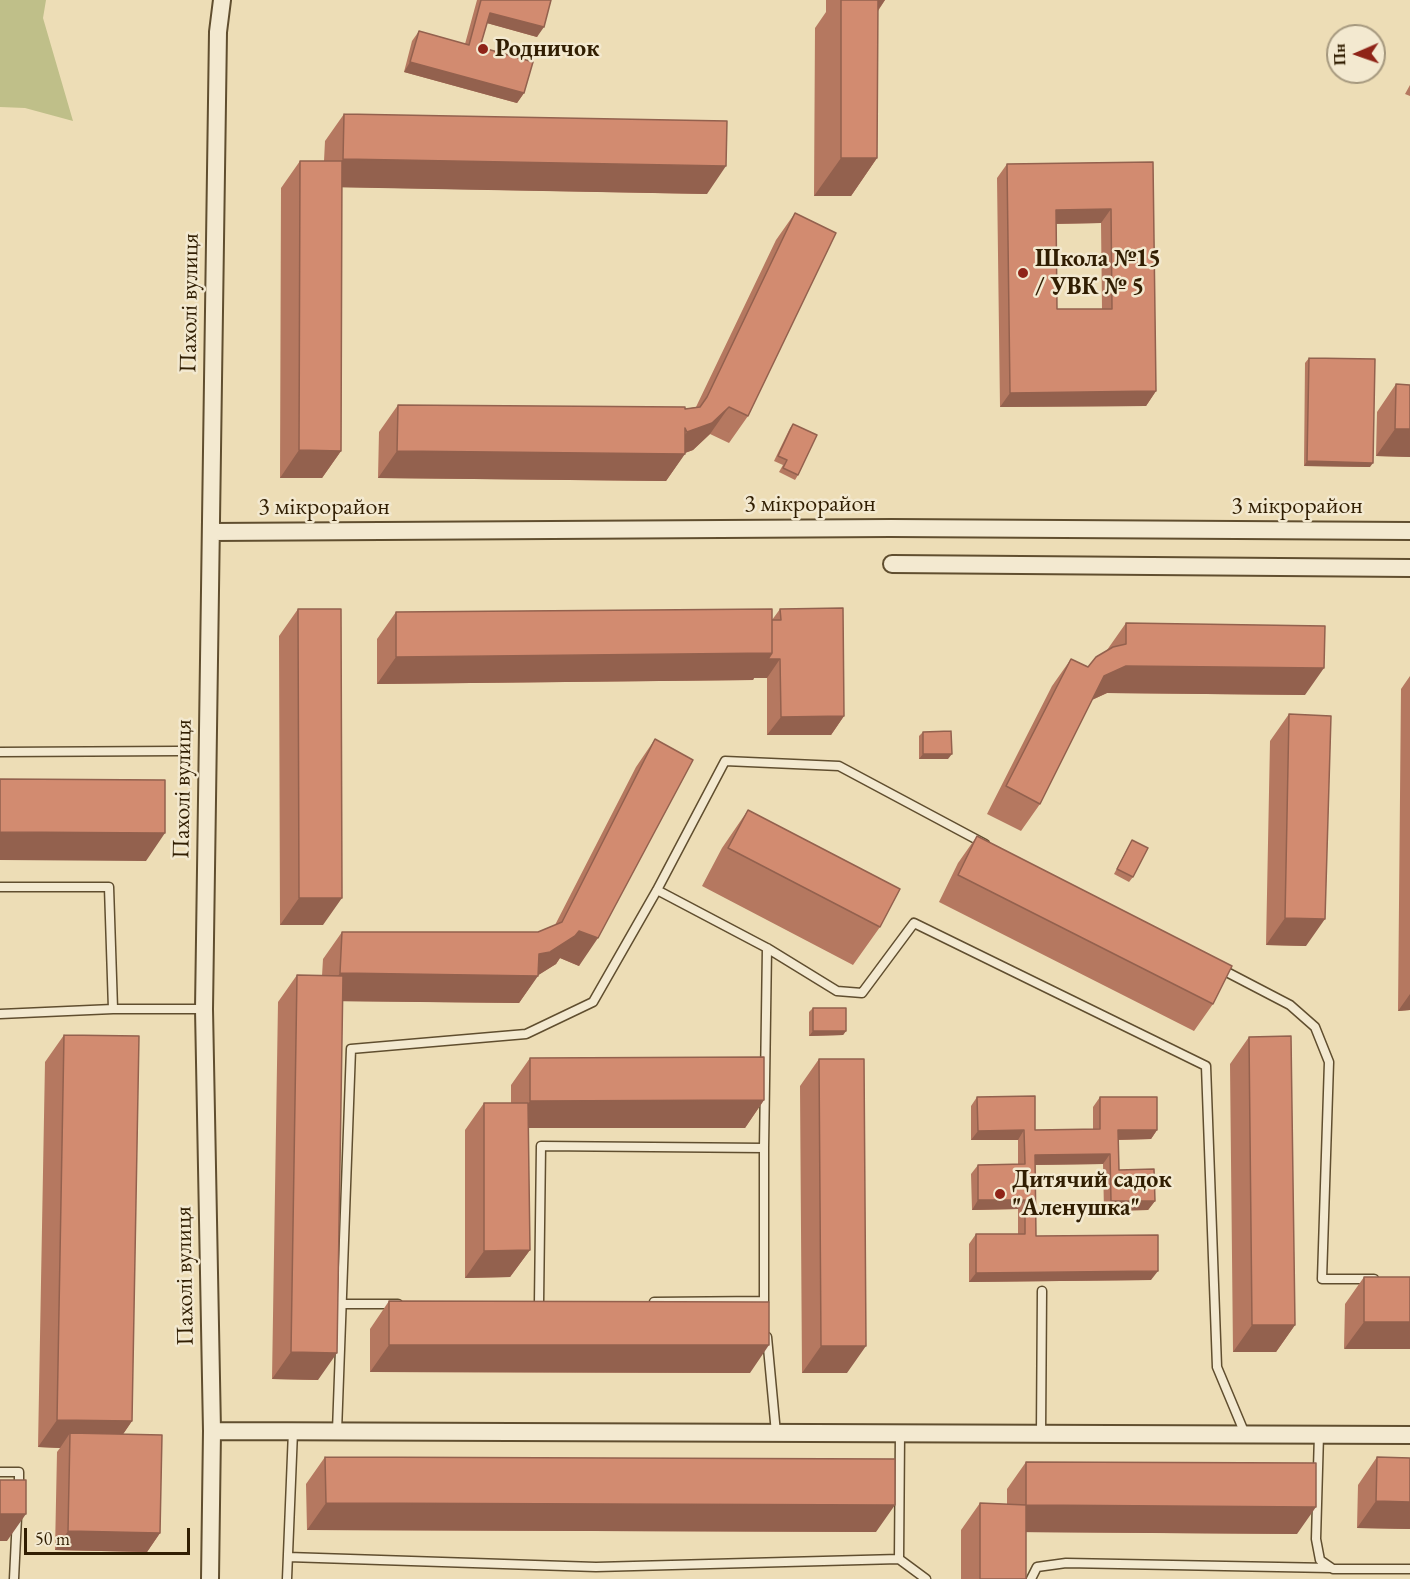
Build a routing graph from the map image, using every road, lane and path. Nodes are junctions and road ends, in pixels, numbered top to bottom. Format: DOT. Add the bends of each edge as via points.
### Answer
graph roads {
  1 [pos="222,0"];
  2 [pos="1410,531"];
  3 [pos="211,532"];
  4 [pos="892,564"];
  5 [pos="1410,568"];
  6 [pos="0,752"];
  7 [pos="178,752"];
  8 [pos="996,849"];
  9 [pos="0,887"];
  10 [pos="657,890"];
  11 [pos="767,948"];
  12 [pos="1206,961"];
  13 [pos="112,1009"];
  14 [pos="204,1009"];
  15 [pos="0,1014"];
  16 [pos="764,1148"];
  17 [pos="1388,1279"];
  18 [pos="1042,1291"];
  19 [pos="764,1301"];
  20 [pos="645,1302"];
  21 [pos="527,1303"];
  22 [pos="539,1303"];
  23 [pos="550,1303"];
  24 [pos="342,1304"];
  25 [pos="411,1304"];
  26 [pos="765,1312"];
  27 [pos="766,1323"];
  28 [pos="212,1431"];
  29 [pos="293,1431"];
  30 [pos="337,1431"];
  31 [pos="776,1433"];
  32 [pos="900,1433"];
  33 [pos="1041,1433"];
  34 [pos="1245,1434"];
  35 [pos="1319,1434"];
  36 [pos="1410,1435"];
  37 [pos="0,1472"];
  38 [pos="18,1496"];
  39 [pos="18,1508"];
  40 [pos="288,1557"];
  41 [pos="899,1559"];
  42 [pos="1331,1568"];
  43 [pos="1410,1569"];
  44 [pos="14,1579"];
  45 [pos="210,1579"];
  46 [pos="287,1579"];
  47 [pos="926,1579"];
  48 [pos="1031,1579"];
  1 -- 3 [label="street, Пахолі вулиця" via="218,32"];
  2 -- 3 [label="street, 3 мікрорайон" via="891,528"];
  3 -- 14 [label="street, Пахолі вулиця"];
  4 -- 5 [label="street"];
  6 -- 7 [label="lane"];
  8 -- 10 [label="lane" via="839,766 725,761"];
  9 -- 13 [label="lane" via="109,887"];
  10 -- 11 [label="lane"];
  10 -- 24 [label="lane" via="593,1002 526,1034 351,1049"];
  11 -- 16 [label="lane"];
  11 -- 34 [label="lane" via="837,991 862,993 914,923 1206,1065 1216,1367"];
  12 -- 17 [label="lane" via="1290,1005 1316,1027 1329,1062 1322,1279"];
  13 -- 14 [label="lane"];
  13 -- 15 [label="lane"];
  14 -- 28 [label="street, Пахолі вулиця"];
  16 -- 19 [label="lane"];
  16 -- 22 [label="lane" via="541,1146"];
  18 -- 33 [label="lane"];
  19 -- 20 [label="lane"];
  19 -- 26 [label="lane"];
  21 -- 22 [label="lane"];
  22 -- 23 [label="lane"];
  24 -- 25 [label="lane"];
  24 -- 30 [label="lane"];
  27 -- 31 [label="lane"];
  28 -- 29 [label="street"];
  28 -- 45 [label="street, Пахолі вулиця"];
  29 -- 30 [label="street"];
  29 -- 40 [label="lane"];
  30 -- 31 [label="street"];
  31 -- 32 [label="street"];
  32 -- 33 [label="street"];
  32 -- 41 [label="lane"];
  33 -- 34 [label="street"];
  34 -- 35 [label="street"];
  35 -- 36 [label="street"];
  35 -- 42 [label="lane" via="1316,1539 1320,1560"];
  37 -- 38 [label="lane" via="19,1472"];
  39 -- 44 [label="lane"];
  40 -- 41 [label="lane" via="596,1567"];
  40 -- 46 [label="lane"];
  41 -- 47 [label="lane"];
  42 -- 43 [label="lane"];
  42 -- 48 [label="lane" via="1066,1563 1037,1567"];
}
